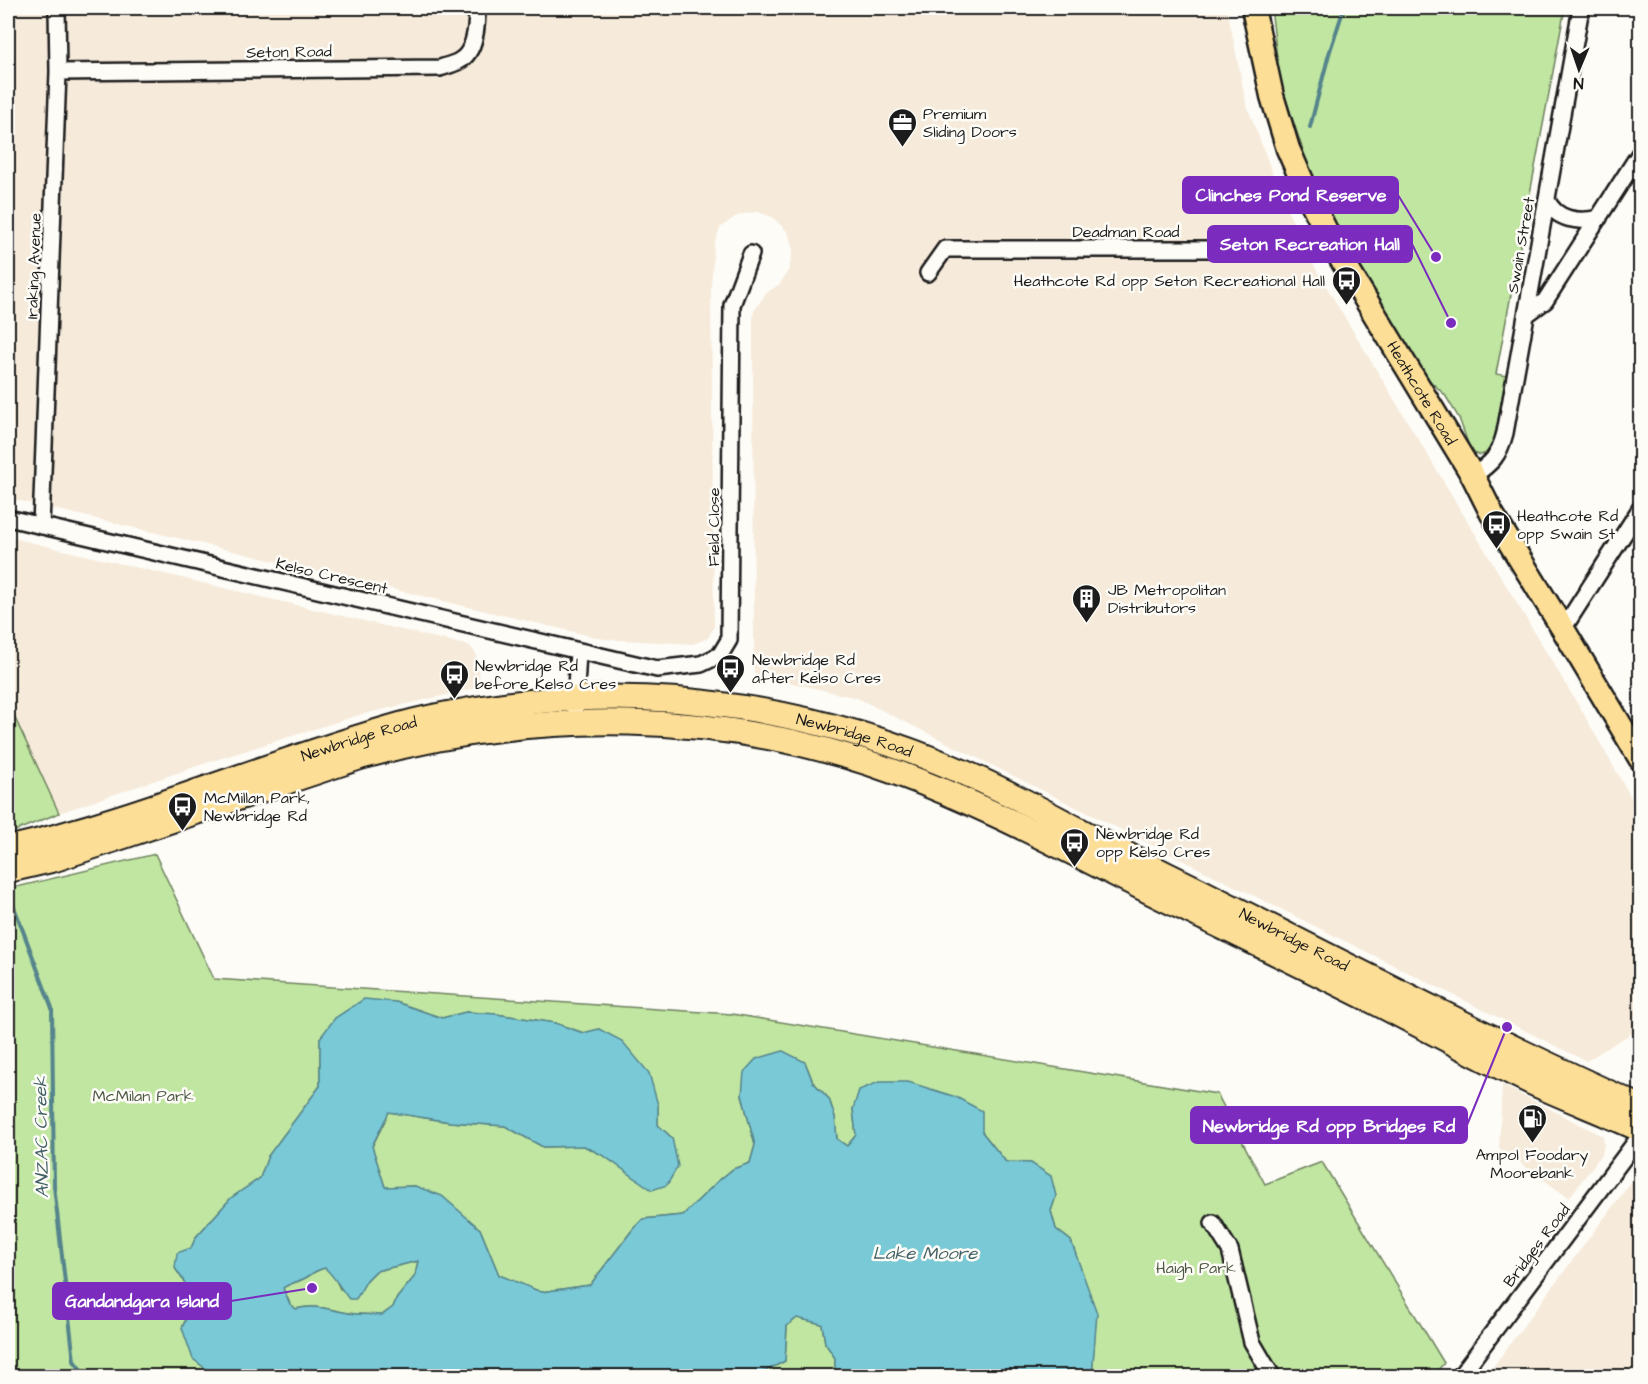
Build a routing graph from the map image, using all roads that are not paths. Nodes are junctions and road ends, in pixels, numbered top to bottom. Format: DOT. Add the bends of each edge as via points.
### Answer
graph roads {
  1 [pos="57,8"];
  2 [pos="477,8"];
  3 [pos="1253,8"];
  4 [pos="1581,8"];
  5 [pos="58,72"];
  6 [pos="1641,153"];
  7 [pos="1547,200"];
  8 [pos="1599,218"];
  9 [pos="1335,249"];
  10 [pos="751,254"];
  11 [pos="928,273"];
  12 [pos="1526,315"];
  13 [pos="1473,476"];
  14 [pos="1641,509"];
  15 [pos="8,518"];
  16 [pos="41,526"];
  17 [pos="1563,628"];
  18 [pos="578,651"];
  19 [pos="574,699"];
  20 [pos="575,723"];
  21 [pos="1641,758"];
  22 [pos="15,858"];
  23 [pos="1641,1107"];
  24 [pos="1641,1129"];
  25 [pos="1641,1136"];
  26 [pos="1213,1224"];
  27 [pos="1272,1377"];
  28 [pos="1460,1377"];
  1 -- 5 [label="street, Iraking Avenue"];
  2 -- 5 [label="street, Seton Road" via="474,44 461,61 440,68"];
  3 -- 9 [label="main road, Heathcote Road" via="1288,149"];
  4 -- 7 [label="street, Swain Street"];
  5 -- 16 [label="street, Iraking Avenue"];
  6 -- 8 [label="street"];
  7 -- 8 [label="street" via="1555,212 1569,218"];
  7 -- 12 [label="street, Swain Street"];
  8 -- 12 [label="street" via="1545,301"];
  9 -- 11 [label="street, Deadman Road" via="945,249"];
  9 -- 13 [label="main road, Heathcote Road"];
  10 -- 18 [label="street, Field Close" via="732,305 729,640 720,655 701,664 657,669"];
  12 -- 13 [label="street, Swain Street" via="1501,450 1491,464"];
  13 -- 17 [label="main road, Heathcote Road" via="1492,514"];
  14 -- 17 [label="street"];
  15 -- 16 [label="street, Kelso Crescent"];
  16 -- 18 [label="street, Kelso Crescent"];
  17 -- 21 [label="main road, Heathcote Road"];
  18 -- 19 [label="street"];
  19 -- 20 [label="street"];
  19 -- 22 [label="highway, Newbridge Road" via="451,713 402,725 79,830"];
  19 -- 23 [label="highway, Newbridge Road" via="667,699 771,713 874,737 917,753 1034,805 1472,1028"];
  20 -- 22 [label="highway, Newbridge Road" via="489,730 385,750 55,859"];
  20 -- 24 [label="highway, Newbridge Road" via="661,723 749,733 817,747 909,777 1062,846 1534,1083"];
  25 -- 28 [label="street, Bridges Road"];
  26 -- 27 [label="street" via="1230,1250 1252,1342"];
}
